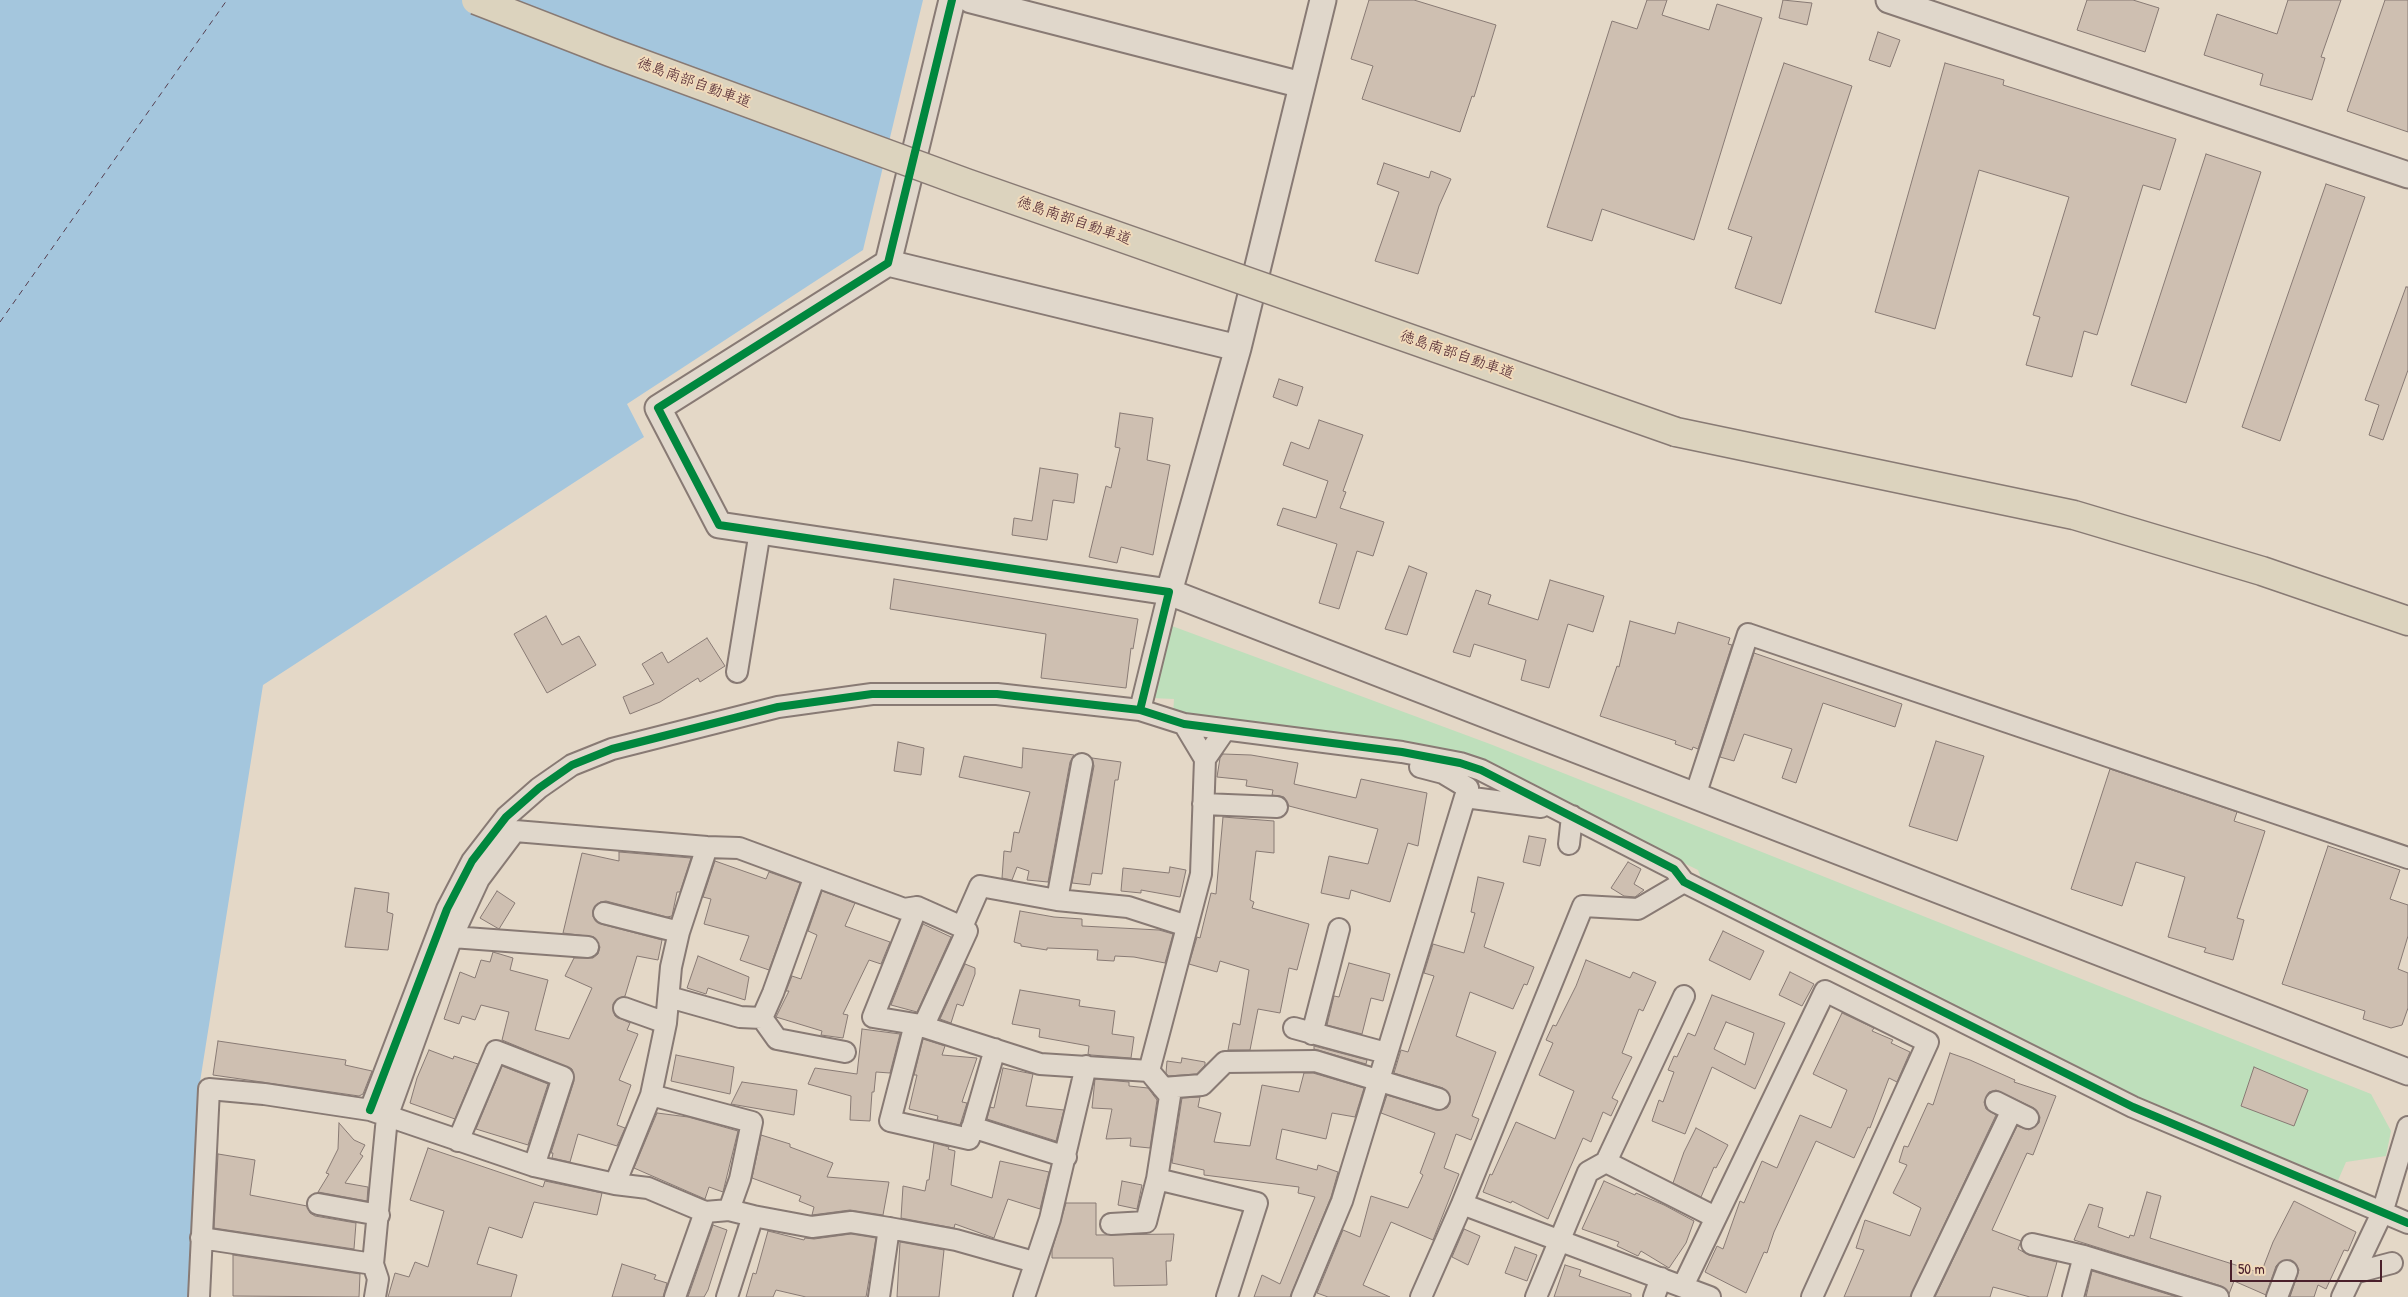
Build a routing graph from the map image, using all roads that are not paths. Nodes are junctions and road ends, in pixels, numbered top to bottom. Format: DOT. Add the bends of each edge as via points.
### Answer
graph roads {
  1 [pos="476,0"];
  2 [pos="952,0"];
  3 [pos="971,0"];
  4 [pos="1323,0"];
  5 [pos="1889,0"];
  6 [pos="1302,85"];
  7 [pos="2408,175"];
  8 [pos="888,263"];
  9 [pos="1238,348"];
  10 [pos="760,531"];
  11 [pos="1169,592"];
  12 [pos="2408,621"];
  13 [pos="736,672"];
  14 [pos="1140,710"];
  15 [pos="1184,724"];
  16 [pos="1225,730"];
  17 [pos="1400,756"];
  18 [pos="1204,759"];
  19 [pos="1082,764"];
  20 [pos="1474,767"];
  21 [pos="1467,792"];
  22 [pos="1695,796"];
  23 [pos="1203,804"];
  24 [pos="1277,807"];
  25 [pos="1569,814"];
  26 [pos="1569,844"];
  27 [pos="707,847"];
  28 [pos="2408,858"];
  29 [pos="815,876"];
  30 [pos="1684,882"];
  31 [pos="1056,900"];
  32 [pos="917,907"];
  33 [pos="604,913"];
  34 [pos="1188,926"];
  35 [pos="962,927"];
  36 [pos="1339,929"];
  37 [pos="679,932"];
  38 [pos="452,937"];
  39 [pos="588,947"];
  40 [pos="1684,996"];
  41 [pos="669,997"];
  42 [pos="624,1008"];
  43 [pos="762,1018"];
  44 [pos="666,1023"];
  45 [pos="919,1025"];
  46 [pos="994,1049"];
  47 [pos="845,1052"];
  48 [pos="1386,1053"];
  49 [pos="1086,1066"];
  50 [pos="1149,1071"];
  51 [pos="2408,1072"];
  52 [pos="1377,1080"];
  53 [pos="1163,1088"];
  54 [pos="651,1095"];
  55 [pos="1439,1099"];
  56 [pos="2012,1110"];
  57 [pos="379,1114"];
  58 [pos="972,1127"];
  59 [pos="2408,1127"];
  60 [pos="458,1141"];
  61 [pos="1066,1157"];
  62 [pos="1606,1162"];
  63 [pos="534,1166"];
  64 [pos="1157,1179"];
  65 [pos="615,1184"];
  66 [pos="318,1204"];
  67 [pos="1462,1204"];
  68 [pos="729,1210"];
  69 [pos="705,1212"];
  70 [pos="2382,1213"];
  71 [pos="379,1215"];
  72 [pos="753,1216"];
  73 [pos="1715,1217"];
  74 [pos="2408,1223"];
  75 [pos="1111,1224"];
  76 [pos="889,1228"];
  77 [pos="202,1238"];
  78 [pos="1560,1241"];
  79 [pos="2032,1244"];
  80 [pos="2084,1256"];
  81 [pos="1034,1262"];
  82 [pos="2392,1263"];
  83 [pos="373,1264"];
  84 [pos="2287,1271"];
  85 [pos="2354,1272"];
  86 [pos="1661,1278"];
  87 [pos="1683,1286"];
  88 [pos="198,1297"];
  89 [pos="375,1297"];
  90 [pos="675,1297"];
  91 [pos="727,1297"];
  92 [pos="879,1297"];
  93 [pos="1024,1297"];
  94 [pos="1227,1297"];
  95 [pos="1302,1297"];
  96 [pos="1421,1297"];
  97 [pos="1536,1297"];
  98 [pos="1654,1297"];
  99 [pos="1710,1297"];
  100 [pos="1812,1297"];
  101 [pos="1922,1297"];
  102 [pos="2073,1297"];
  103 [pos="2218,1297"];
  104 [pos="2277,1297"];
  105 [pos="2342,1297"];
  1 -- 12 [label="highway, 徳島南部自動車道, bridge" via="854,143 1676,432 2074,515 2262,571"];
  2 -- 8 [label="street"];
  3 -- 6 [label="street"];
  4 -- 6 [label="street"];
  5 -- 7 [label="street"];
  6 -- 9 [label="street"];
  8 -- 9 [label="street"];
  8 -- 10 [label="street" via="658,408 718,525"];
  9 -- 11 [label="street"];
  10 -- 11 [label="street"];
  10 -- 13 [label="street"];
  11 -- 14 [label="street"];
  11 -- 22 [label="street"];
  14 -- 15 [label="street"];
  14 -- 57 [label="street" via="997,694 872,694 778,708 612,749 572,765 506,817 472,860 448,909"];
  15 -- 16 [label="street"];
  15 -- 18 [label="street"];
  16 -- 17 [label="street" via="1350,745"];
  16 -- 18 [label="street"];
  17 -- 20 [label="street"];
  17 -- 21 [label="street" via="1443,773"];
  18 -- 23 [label="street"];
  19 -- 31 [label="street"];
  20 -- 21 [label="street"];
  20 -- 25 [label="street"];
  21 -- 25 [label="street"];
  21 -- 48 [label="street"];
  22 -- 28 [label="street" via="1748,634"];
  22 -- 51 [label="street"];
  23 -- 24 [label="street"];
  23 -- 34 [label="street" via="1201,874"];
  25 -- 26 [label="street"];
  25 -- 30 [label="street" via="1674,869"];
  27 -- 29 [label="street" via="739,848"];
  27 -- 37 [label="street"];
  27 -- 38 [label="street" via="515,831 480,879"];
  29 -- 32 [label="street" via="904,909"];
  29 -- 43 [label="street"];
  30 -- 67 [label="street" via="1638,910 1583,906"];
  30 -- 70 [label="street" via="2133,1107"];
  31 -- 34 [label="street" via="1128,907"];
  31 -- 35 [label="street" via="980,886"];
  32 -- 35 [label="street"];
  32 -- 45 [label="street" via="873,1017"];
  33 -- 37 [label="street"];
  34 -- 50 [label="street"];
  35 -- 45 [label="street" via="967,931"];
  36 -- 48 [label="street" via="1303,1031"];
  37 -- 41 [label="street" via="671,967"];
  38 -- 39 [label="street"];
  38 -- 57 [label="street"];
  40 -- 62 [label="street"];
  41 -- 43 [label="street" via="740,1017"];
  41 -- 44 [label="street"];
  42 -- 44 [label="street"];
  43 -- 47 [label="street" via="777,1039"];
  44 -- 54 [label="street"];
  45 -- 46 [label="street"];
  45 -- 58 [label="street" via="890,1121 969,1139"];
  46 -- 49 [label="street" via="1040,1064"];
  46 -- 58 [label="street"];
  48 -- 52 [label="street"];
  49 -- 50 [label="street"];
  49 -- 61 [label="street"];
  50 -- 53 [label="street"];
  52 -- 53 [label="street" via="1315,1061 1225,1062 1202,1085"];
  52 -- 55 [label="street"];
  52 -- 95 [label="street" via="1342,1201"];
  53 -- 64 [label="street" via="1170,1096"];
  54 -- 65 [label="street"];
  54 -- 68 [label="street" via="752,1122 740,1179"];
  56 -- 101 [label="street"];
  57 -- 60 [label="street"];
  57 -- 71 [label="street"];
  57 -- 77 [label="street" via="264,1094 209,1089"];
  58 -- 61 [label="street"];
  59 -- 70 [label="street"];
  60 -- 63 [label="street"];
  60 -- 63 [label="street" via="496,1051 563,1077"];
  61 -- 81 [label="street" via="1050,1219"];
  62 -- 73 [label="street"];
  62 -- 78 [label="street" via="1588,1172"];
  63 -- 65 [label="street"];
  64 -- 75 [label="street" via="1146,1222"];
  64 -- 94 [label="street" via="1257,1203"];
  65 -- 69 [label="street" via="648,1188"];
  66 -- 71 [label="street"];
  67 -- 78 [label="street"];
  67 -- 96 [label="street"];
  68 -- 69 [label="street"];
  68 -- 72 [label="street"];
  69 -- 90 [label="street"];
  70 -- 74 [label="street"];
  70 -- 85 [label="street"];
  71 -- 83 [label="street"];
  72 -- 76 [label="street" via="812,1227 851,1222"];
  72 -- 91 [label="street"];
  73 -- 87 [label="street"];
  73 -- 100 [label="street" via="1824,991 1928,1042"];
  76 -- 81 [label="street" via="956,1240"];
  76 -- 92 [label="street"];
  77 -- 83 [label="street"];
  77 -- 88 [label="street"];
  78 -- 86 [label="street"];
  78 -- 97 [label="street"];
  79 -- 80 [label="street"];
  80 -- 102 [label="street"];
  80 -- 103 [label="street"];
  81 -- 93 [label="street"];
  82 -- 85 [label="street"];
  83 -- 89 [label="street" via="378,1279"];
  84 -- 104 [label="street"];
  85 -- 105 [label="street"];
  86 -- 87 [label="street"];
  86 -- 98 [label="street"];
  87 -- 99 [label="street"];
}
